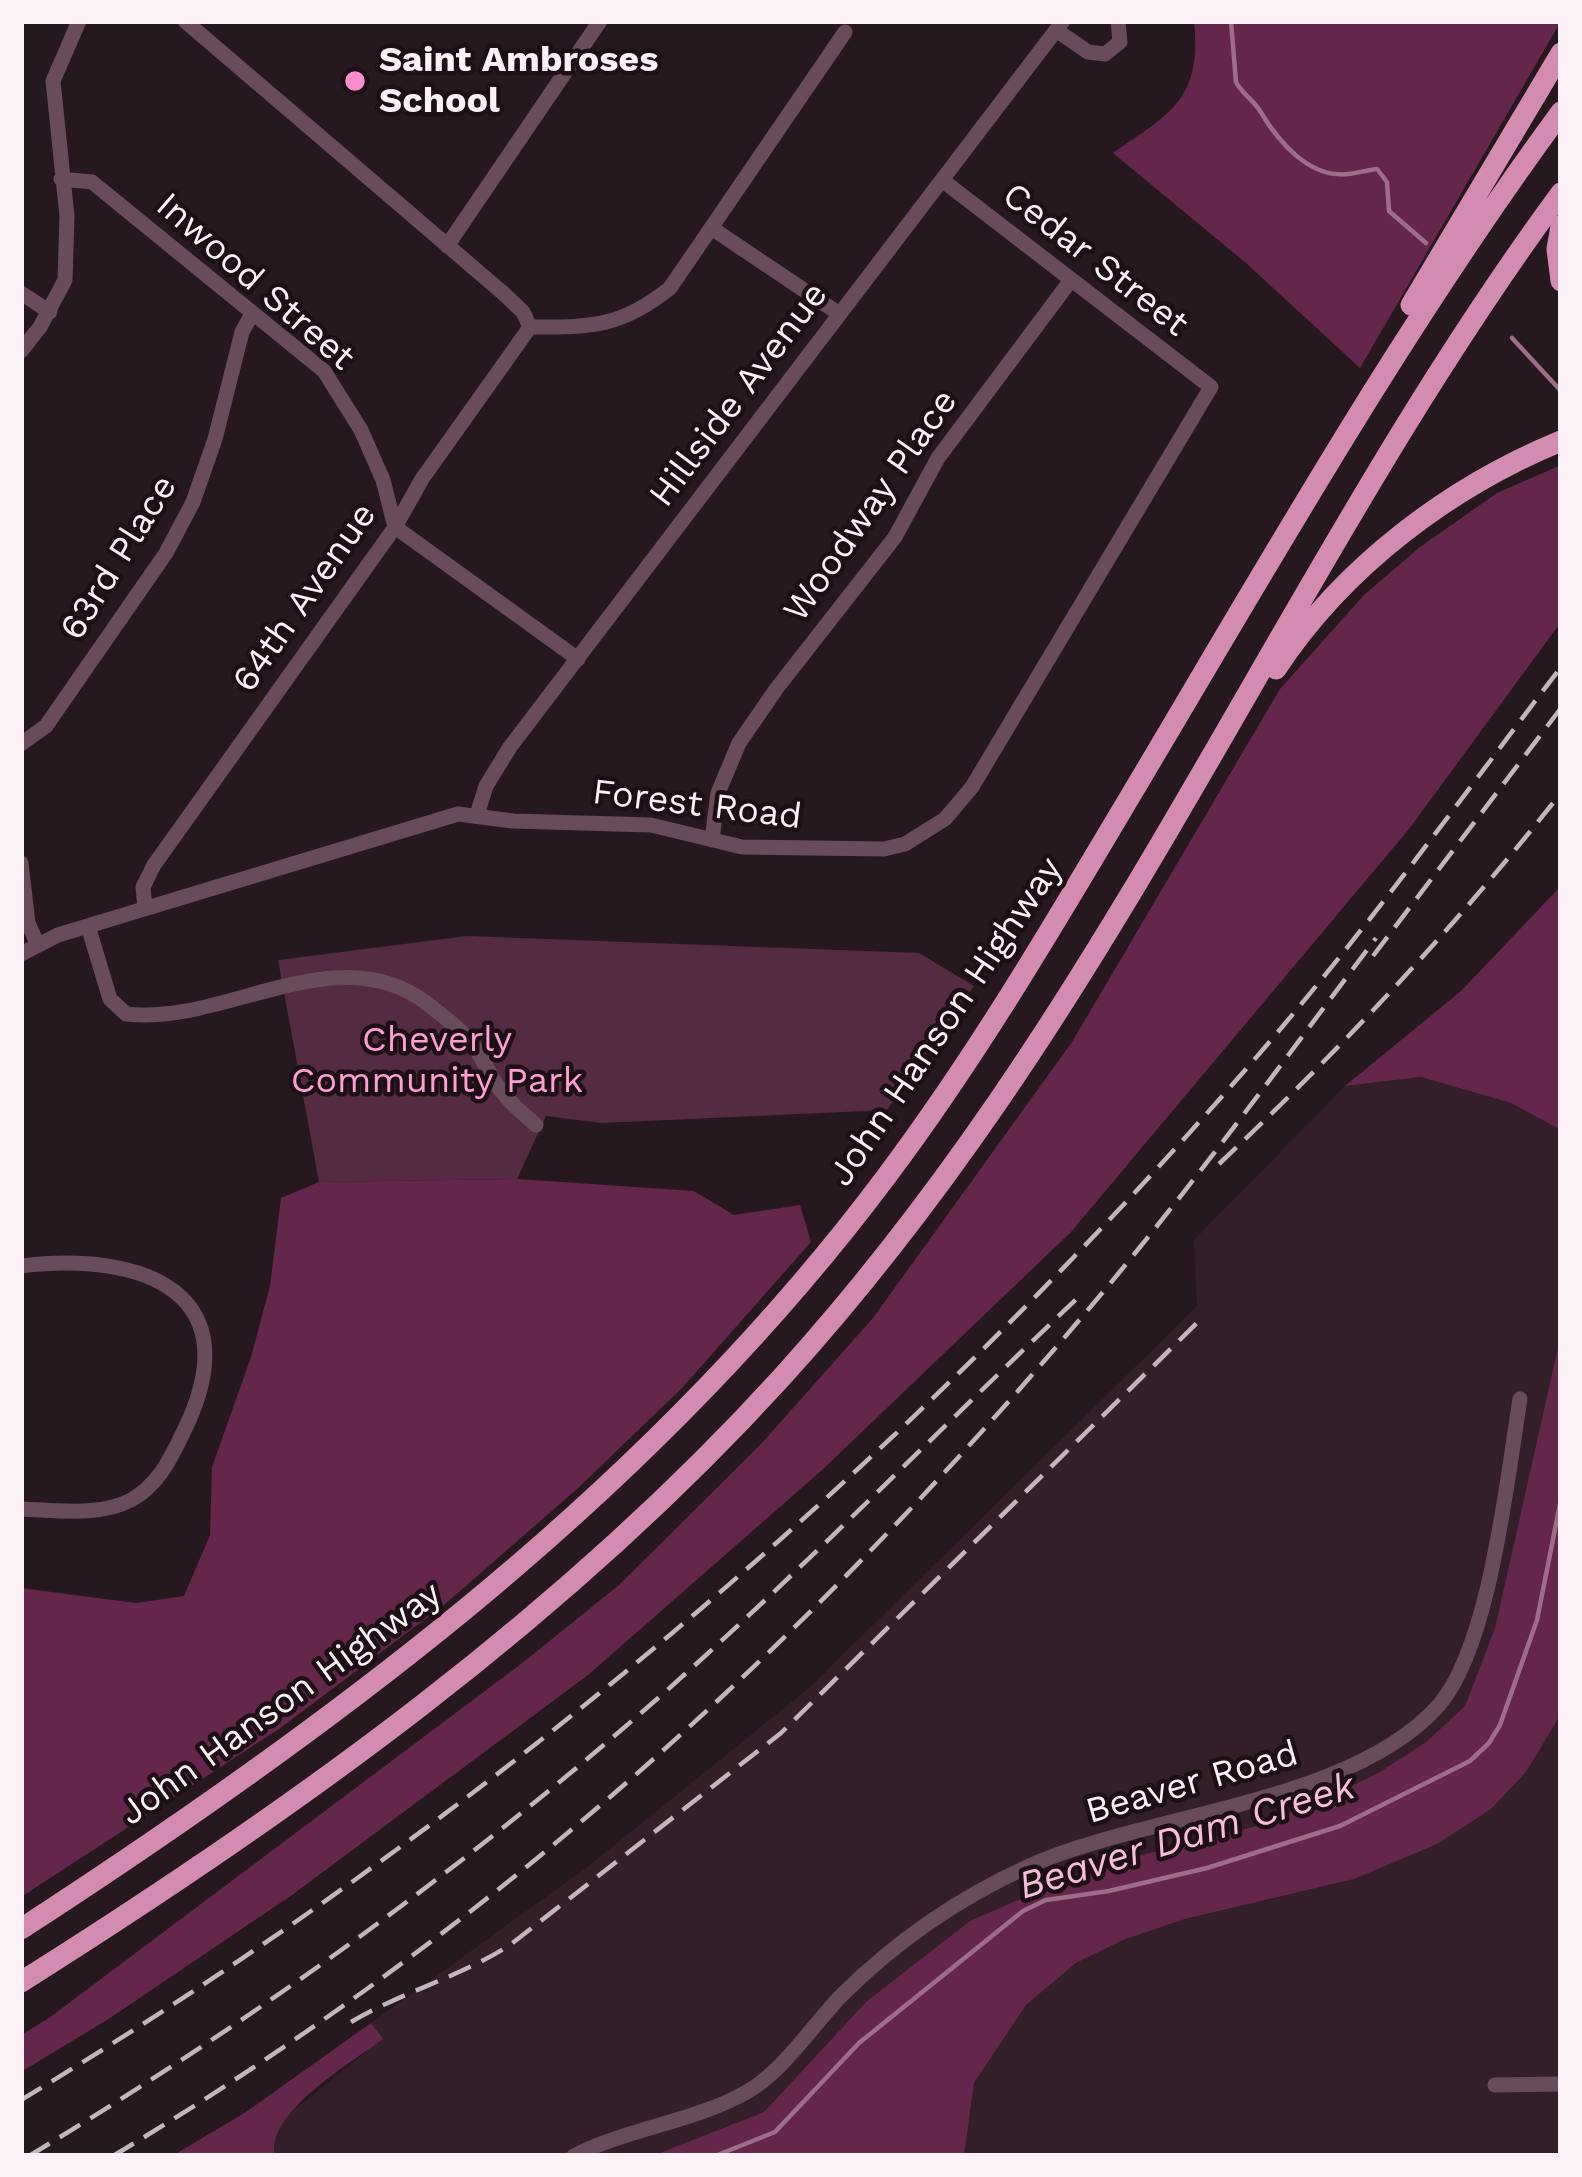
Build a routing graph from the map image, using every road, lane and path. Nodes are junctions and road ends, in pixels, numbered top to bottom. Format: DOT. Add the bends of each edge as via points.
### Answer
graph roads {
  1 [pos="79,21"];
  2 [pos="184,21"];
  3 [pos="600,21"];
  4 [pos="1118,21"];
  5 [pos="1060,26"];
  6 [pos="845,32"];
  7 [pos="1561,53"];
  8 [pos="1561,112"];
  9 [pos="61,179"];
  10 [pos="942,180"];
  11 [pos="1561,193"];
  12 [pos="1561,226"];
  13 [pos="713,229"];
  14 [pos="447,246"];
  15 [pos="1072,280"];
  16 [pos="1561,281"];
  17 [pos="21,293"];
  18 [pos="50,312"];
  19 [pos="252,314"];
  20 [pos="838,314"];
  21 [pos="530,328"];
  22 [pos="21,351"];
  23 [pos="1211,387"];
  24 [pos="1354,422"];
  25 [pos="1561,441"];
  26 [pos="395,526"];
  27 [pos="578,659"];
  28 [pos="21,744"];
  29 [pos="1198,776"];
  30 [pos="477,815"];
  31 [pos="712,840"];
  32 [pos="21,863"];
  33 [pos="145,908"];
  34 [pos="88,926"];
  35 [pos="37,944"];
  36 [pos="21,953"];
  37 [pos="536,1125"];
  38 [pos="21,1266"];
  39 [pos="1520,1399"];
  40 [pos="21,1509"];
  41 [pos="21,1929"];
  42 [pos="21,1982"];
  43 [pos="1561,2084"];
  44 [pos="1495,2085"];
  45 [pos="574,2156"];
  1 -- 9 [label="street" via="53,81"];
  2 -- 14 [label="street"];
  3 -- 14 [label="street"];
  4 -- 5 [label="street" via="1120,42 1105,54 1088,52"];
  5 -- 10 [label="street, Hillside Avenue"];
  6 -- 13 [label="street"];
  7 -- 24 [label="highway" via="1379,357"];
  8 -- 24 [label="highway, John Hanson Highway"];
  9 -- 18 [label="street" via="68,264"];
  9 -- 19 [label="street, Inwood Street" via="92,182"];
  10 -- 15 [label="street, Cedar Street"];
  10 -- 20 [label="street, Hillside Avenue"];
  11 -- 29 [label="highway" via="1421,402"];
  12 -- 16 [label="highway"];
  13 -- 20 [label="street"];
  13 -- 21 [label="street" via="670,288 634,315 591,327"];
  14 -- 21 [label="street" via="515,304"];
  15 -- 23 [label="street, Cedar Street"];
  15 -- 31 [label="street, Woodway Place" via="740,743 718,793"];
  17 -- 18 [label="street"];
  18 -- 22 [label="street"];
  19 -- 26 [label="street, Inwood Street" via="337,386 383,480"];
  19 -- 28 [label="street, 63rd Place" via="203,477 166,553 46,726"];
  20 -- 27 [label="street, Hillside Avenue"];
  21 -- 26 [label="street, 64th Avenue"];
  23 -- 31 [label="street, Forest Road" via="972,787 945,819 884,850"];
  24 -- 41 [label="highway, John Hanson Highway" via="971,1056 856,1216 758,1332 586,1507 436,1634 228,1790"];
  25 -- 29 [label="highway" via="1468,488 1370,562 1304,632"];
  26 -- 27 [label="street"];
  26 -- 33 [label="street, 64th Avenue" via="154,865 143,887"];
  27 -- 30 [label="street, Hillside Avenue" via="499,763"];
  29 -- 42 [label="highway" via="980,1126 866,1279 746,1415 598,1558 421,1704"];
  30 -- 31 [label="street, Forest Road" via="651,825"];
  30 -- 33 [label="street, Forest Road" via="437,819"];
  32 -- 35 [label="street"];
  33 -- 34 [label="street, Forest Road"];
  34 -- 35 [label="street, Forest Road"];
  34 -- 37 [label="street" via="110,999 126,1014 163,1014 325,979 394,985 467,1038"];
  35 -- 36 [label="street, Forest Road"];
  38 -- 40 [label="street" via="108,1266 150,1275 195,1318 206,1358 187,1426 144,1491 111,1508"];
  39 -- 45 [label="street, Beaver Road" via="1483,1608 1462,1672 1418,1724 1294,1788 1027,1867 899,1944 744,2094"];
  43 -- 44 [label="street"];
}
